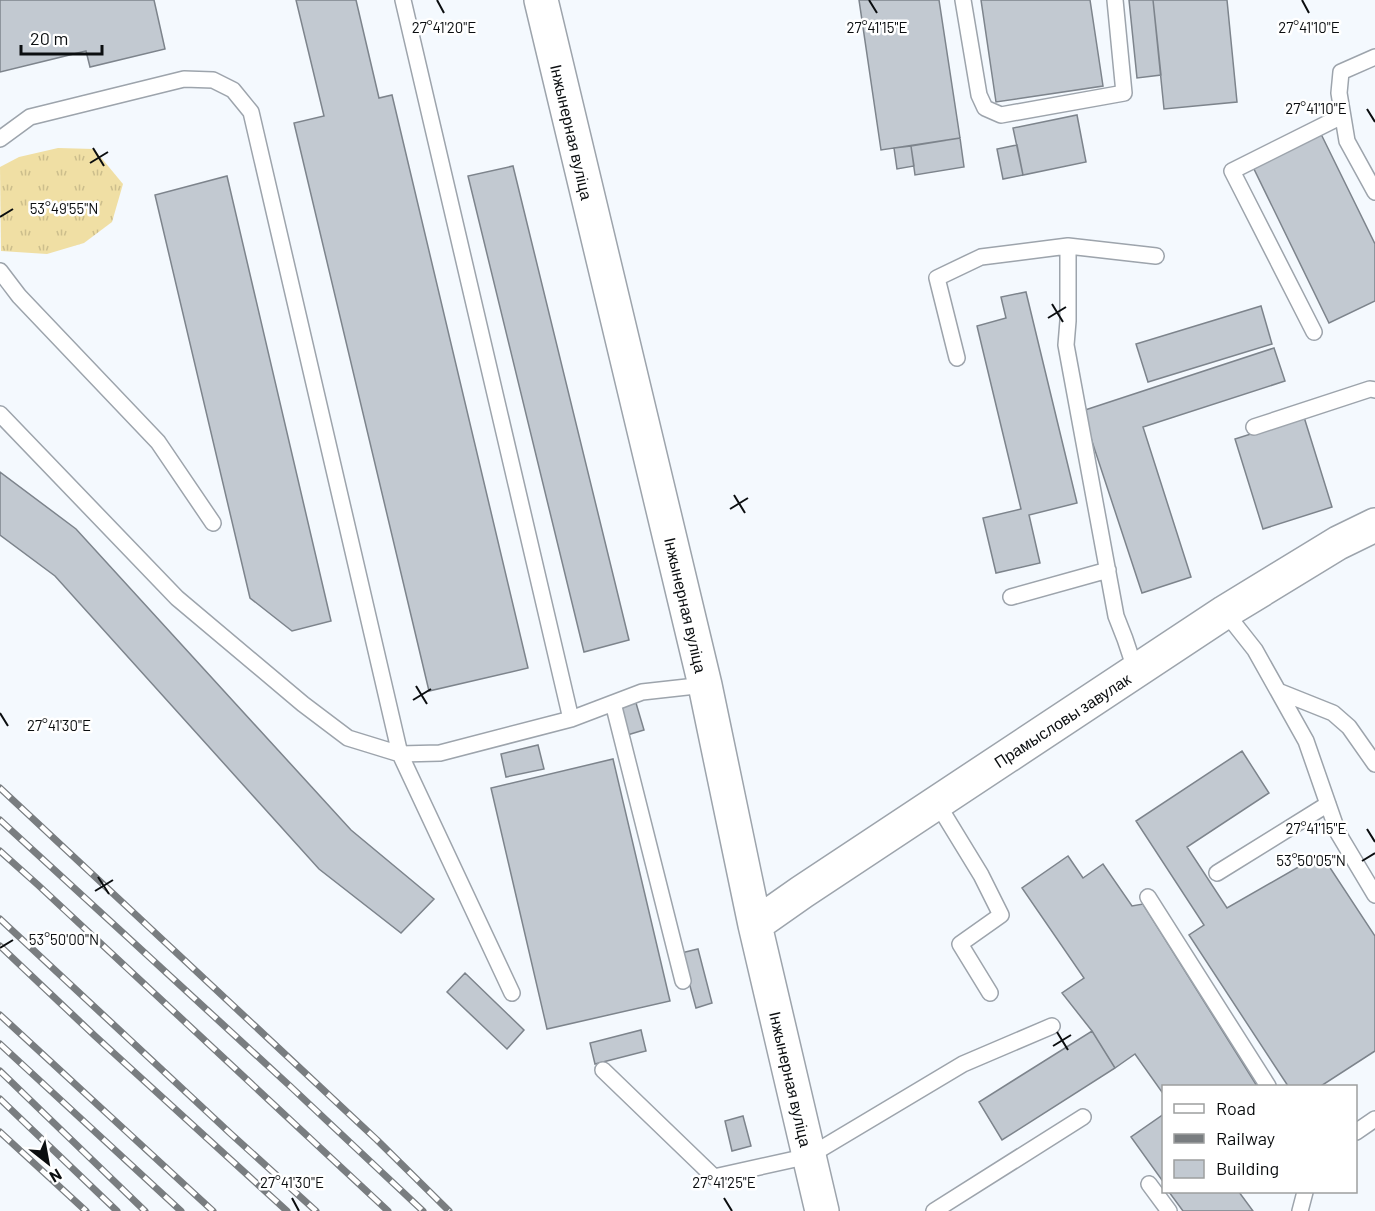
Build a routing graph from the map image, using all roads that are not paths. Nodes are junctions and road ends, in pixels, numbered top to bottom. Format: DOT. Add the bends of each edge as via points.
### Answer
graph roads {
  1 [pos="403,0"];
  2 [pos="541,0"];
  3 [pos="963,0"];
  4 [pos="1115,0"];
  5 [pos="1375,57"];
  6 [pos="1342,116"];
  7 [pos="0,139"];
  8 [pos="1375,192"];
  9 [pos="1068,246"];
  10 [pos="1156,256"];
  11 [pos="0,271"];
  12 [pos="1314,332"];
  13 [pos="957,358"];
  14 [pos="1375,390"];
  15 [pos="0,414"];
  16 [pos="1254,427"];
  17 [pos="213,523"];
  18 [pos="1375,525"];
  19 [pos="1108,570"];
  20 [pos="1011,597"];
  21 [pos="1225,612"];
  22 [pos="1136,672"];
  23 [pos="705,685"];
  24 [pos="1278,691"];
  25 [pos="613,703"];
  26 [pos="571,719"];
  27 [pos="400,754"];
  28 [pos="1375,764"];
  29 [pos="937,803"];
  30 [pos="1328,804"];
  31 [pos="1217,873"];
  32 [pos="1375,895"];
  33 [pos="1148,897"];
  34 [pos="755,925"];
  35 [pos="683,981"];
  36 [pos="512,993"];
  37 [pos="990,993"];
  38 [pos="1052,1026"];
  39 [pos="603,1070"];
  40 [pos="1267,1085"];
  41 [pos="1083,1117"];
  42 [pos="1375,1119"];
  43 [pos="1357,1131"];
  44 [pos="809,1156"];
  45 [pos="1149,1184"];
  46 [pos="1304,1193"];
  47 [pos="822,1211"];
  48 [pos="934,1211"];
  49 [pos="1169,1211"];
  50 [pos="1300,1211"];
  1 -- 26 [label="lane"];
  2 -- 23 [label="street, Інжынерная вуліца"];
  3 -- 4 [label="lane" via="979,95 985,108 1001,115 1124,93"];
  5 -- 6 [label="lane" via="1341,72"];
  6 -- 8 [label="lane" via="1347,141"];
  6 -- 12 [label="lane" via="1232,171"];
  7 -- 27 [label="lane" via="30,117 184,79 213,80 233,90 251,112"];
  9 -- 10 [label="lane"];
  9 -- 13 [label="lane" via="981,257 937,278"];
  9 -- 19 [label="lane" via="1066,345"];
  11 -- 17 [label="lane" via="19,296 158,442"];
  14 -- 16 [label="lane"];
  15 -- 27 [label="lane" via="177,598 348,738"];
  18 -- 21 [label="street, Прамысловы завулак"];
  19 -- 20 [label="lane"];
  19 -- 22 [label="lane" via="1116,616"];
  21 -- 22 [label="street, Прамысловы завулак"];
  21 -- 24 [label="lane" via="1255,650"];
  22 -- 29 [label="street, Прамысловы завулак"];
  23 -- 25 [label="lane" via="642,692"];
  23 -- 34 [label="street, Інжынерная вуліца"];
  24 -- 28 [label="lane" via="1333,713 1349,727"];
  24 -- 30 [label="lane" via="1306,741"];
  25 -- 26 [label="lane"];
  25 -- 35 [label="lane"];
  26 -- 27 [label="lane" via="440,753"];
  27 -- 36 [label="lane"];
  29 -- 34 [label="street, Прамысловы завулак"];
  29 -- 37 [label="lane" via="1001,915 960,944"];
  30 -- 31 [label="lane"];
  30 -- 32 [label="lane" via="1338,833"];
  33 -- 40 [label="lane"];
  34 -- 44 [label="street, Інжынерная вуліца"];
  38 -- 44 [label="lane" via="963,1064"];
  39 -- 44 [label="lane" via="714,1177"];
  41 -- 48 [label="lane"];
  42 -- 43 [label="lane"];
  44 -- 47 [label="street, Інжынерная вуліца"];
  45 -- 49 [label="lane"];
  46 -- 50 [label="lane"];
}
